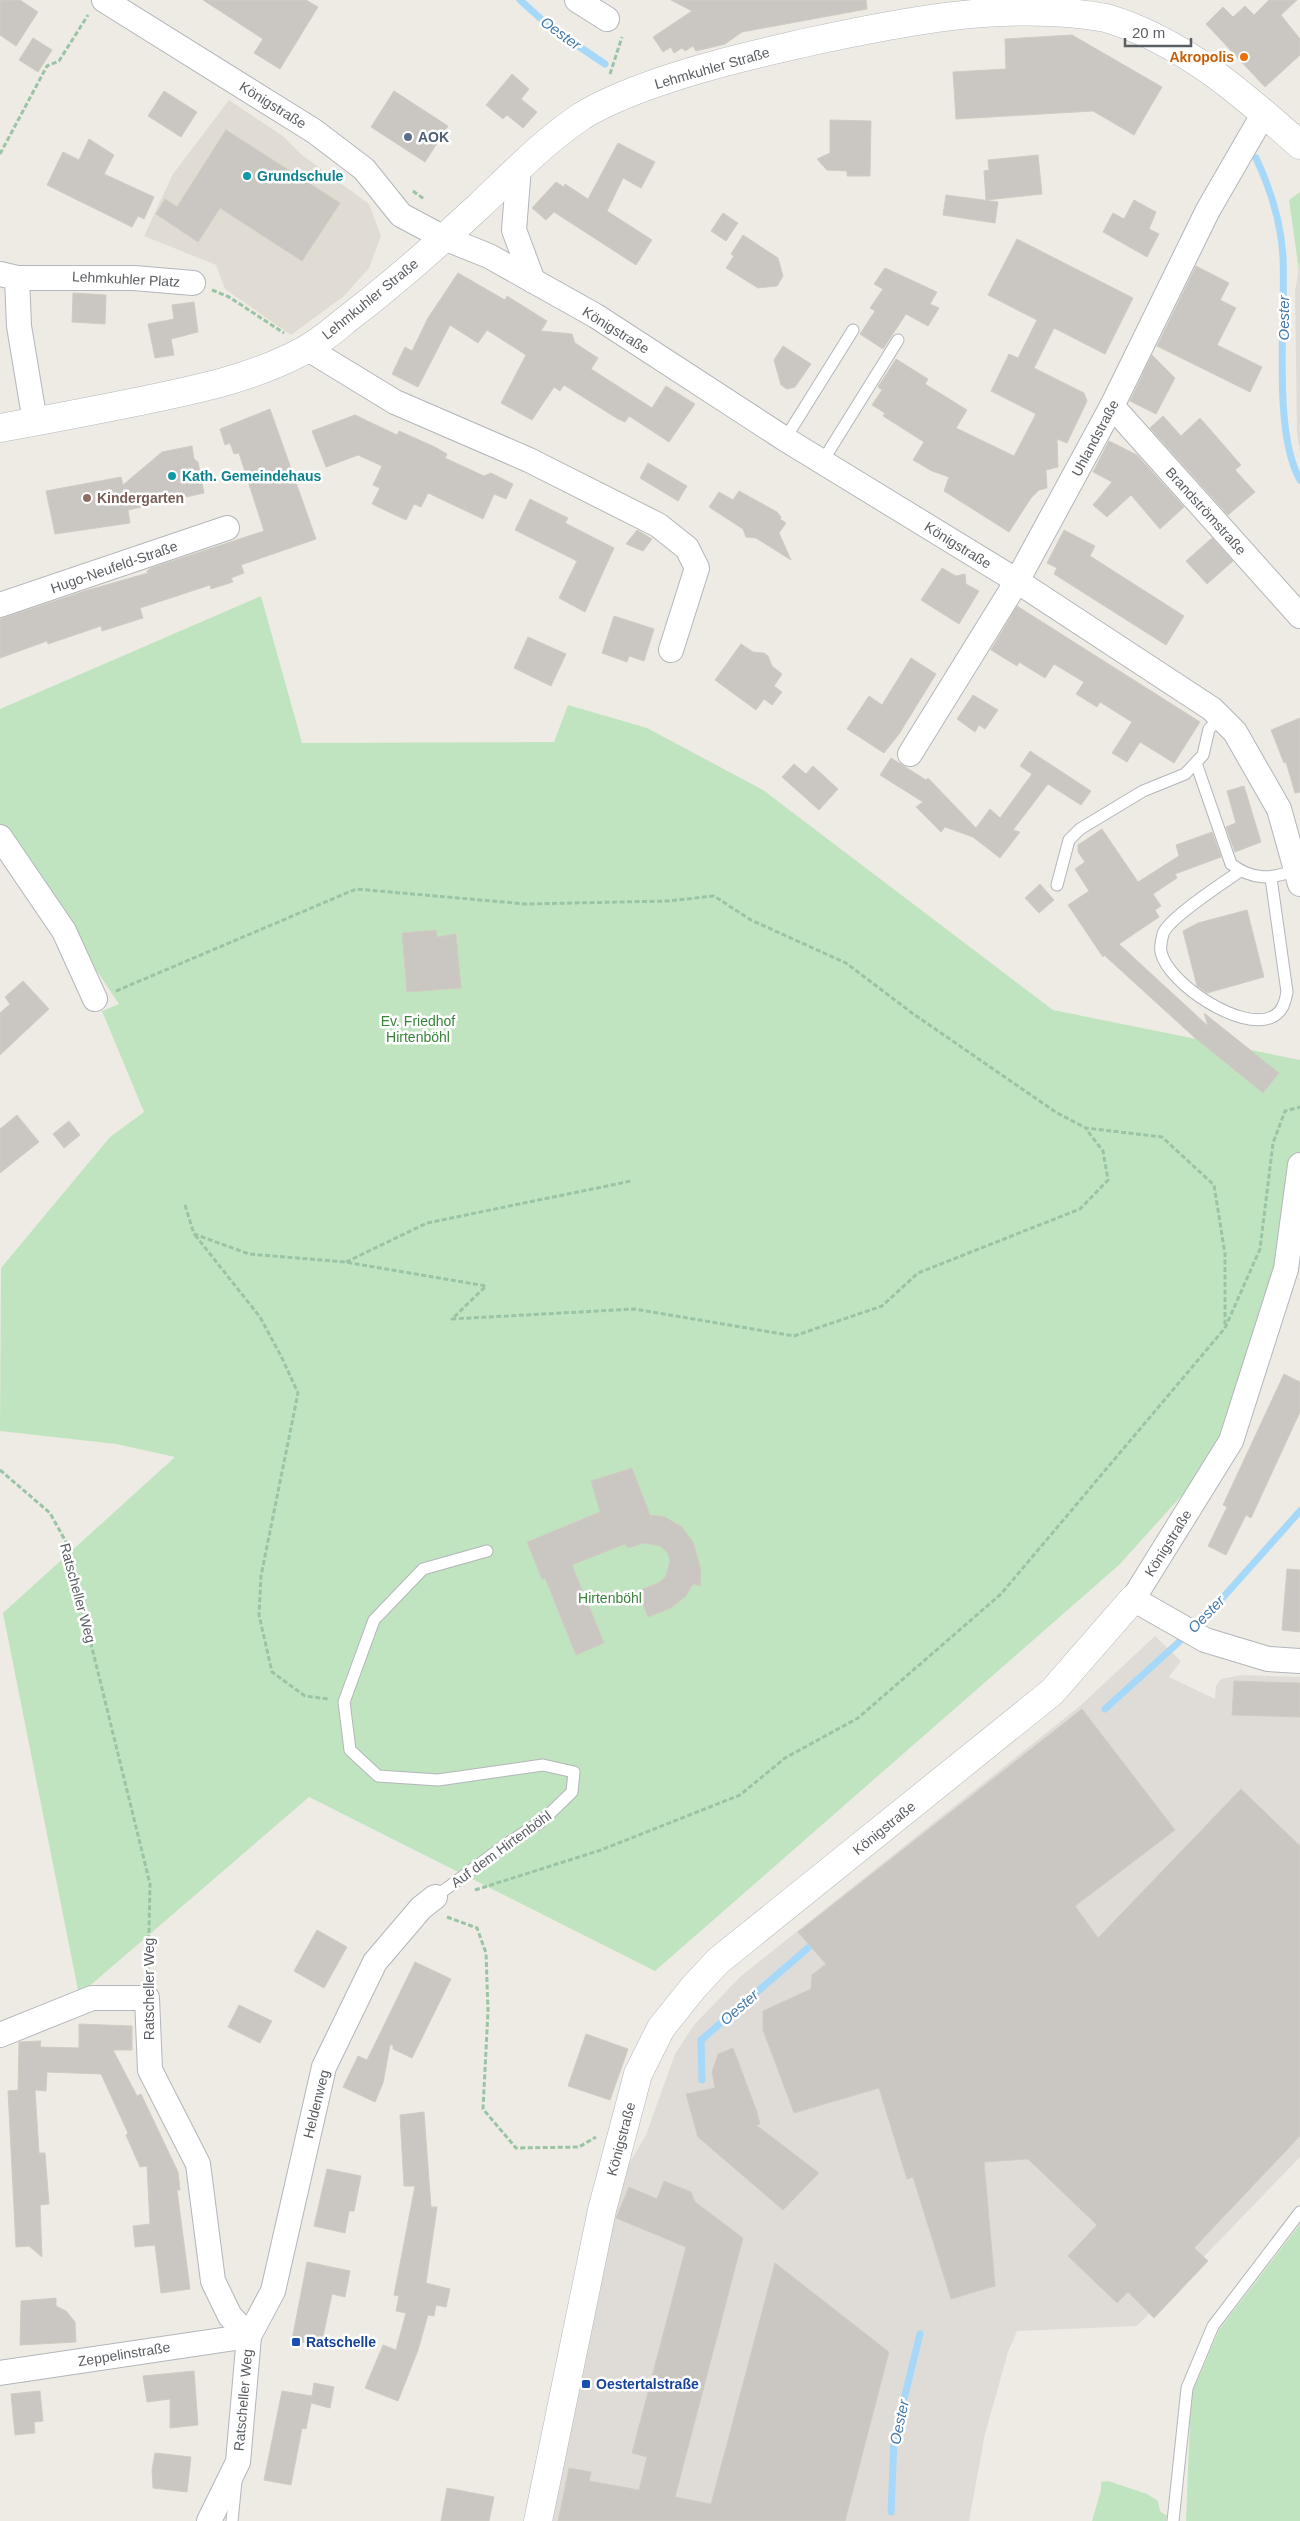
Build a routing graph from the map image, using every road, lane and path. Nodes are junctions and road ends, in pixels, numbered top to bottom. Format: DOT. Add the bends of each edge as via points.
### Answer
graph roads {
  1 [pos="577,0"];
  2 [pos="98,4"];
  3 [pos="1026,4"];
  4 [pos="607,19"];
  5 [pos="611,100"];
  6 [pos="1264,113"];
  7 [pos="1300,145"];
  8 [pos="0,153"];
  9 [pos="519,167"];
  10 [pos="444,238"];
  11 [pos="8,276"];
  12 [pos="533,281"];
  13 [pos="193,283"];
  14 [pos="853,330"];
  15 [pos="898,340"];
  16 [pos="308,349"];
  17 [pos="1112,406"];
  18 [pos="35,422"];
  19 [pos="0,428"];
  20 [pos="785,439"];
  21 [pos="822,462"];
  22 [pos="228,528"];
  23 [pos="1017,581"];
  24 [pos="0,605"];
  25 [pos="1300,616"];
  26 [pos="671,650"];
  27 [pos="1221,717"];
  28 [pos="910,754"];
  29 [pos="1196,763"];
  30 [pos="0,837"];
  31 [pos="1240,871"];
  32 [pos="1298,877"];
  33 [pos="1271,878"];
  34 [pos="1057,885"];
  35 [pos="95,999"];
  36 [pos="1300,1107"];
  37 [pos="1086,1128"];
  38 [pos="1300,1165"];
  39 [pos="631,1181"];
  40 [pos="185,1205"];
  41 [pos="194,1234"];
  42 [pos="345,1262"];
  43 [pos="1225,1328"];
  44 [pos="0,1470"];
  45 [pos="487,1551"];
  46 [pos="1133,1599"];
  47 [pos="1300,1661"];
  48 [pos="344,1702"];
  49 [pos="428,1903"];
  50 [pos="147,1998"];
  51 [pos="0,2035"];
  52 [pos="626,2119"];
  53 [pos="1300,2212"];
  54 [pos="249,2336"];
  55 [pos="0,2373"];
  56 [pos="238,2462"];
  57 [pos="209,2521"];
  58 [pos="232,2521"];
  59 [pos="538,2521"];
  60 [pos="1173,2521"];
  1 -- 4 [label="street"];
  2 -- 8 [label="path" via="59,60 47,66"];
  2 -- 10 [label="street, Königstraße" via="314,131 364,169 401,215"];
  3 -- 5 [label="street, Lehmkuhler Straße" via="926,17 742,57 680,74"];
  3 -- 6 [label="street, Lehmkuhler Straße" via="1103,17 1146,33 1176,48"];
  4 -- 5 [label="path" via="603,28 622,37 606,85"];
  5 -- 9 [label="street, Lehmkuhler Straße" via="561,131"];
  6 -- 7 [label="street, Lehmkuhler Straße"];
  6 -- 17 [label="street, Uhlandstraße" via="1208,210"];
  9 -- 10 [label="street, Lehmkuhler Straße"];
  9 -- 12 [label="street" via="514,230"];
  10 -- 12 [label="street, Königstraße" via="489,256"];
  10 -- 16 [label="street, Lehmkuhler Straße" via="393,284"];
  11 -- 13 [label="street, Lehmkuhler Platz" via="134,278"];
  11 -- 18 [label="street, Lehmkuhler Platz"];
  12 -- 20 [label="street, Königstraße" via="596,316"];
  13 -- 16 [label="path, Lehmkuhler Platz" via="229,297"];
  14 -- 20 [label="lane"];
  15 -- 21 [label="lane"];
  16 -- 18 [label="street, Lehmkuhler Straße" via="263,370 204,388"];
  16 -- 26 [label="street, Lehmkuhler Straße" via="395,402 529,460 658,525 687,548 697,568"];
  17 -- 23 [label="street, Uhlandstraße"];
  17 -- 25 [label="street, Brandströmstraße"];
  18 -- 19 [label="street, Lehmkuhler Straße"];
  20 -- 21 [label="street, Königstraße"];
  21 -- 23 [label="street, Königstraße"];
  22 -- 24 [label="street, Hugo-Neufeld-Straße"];
  23 -- 27 [label="street, Königstraße"];
  23 -- 28 [label="street, Uhlandstraße"];
  27 -- 29 [label="lane" via="1209,729 1203,756"];
  27 -- 32 [label="street, Königstraße" via="1235,732 1278,809"];
  29 -- 31 [label="lane" via="1232,864"];
  29 -- 34 [label="lane" via="1185,774 1143,792 1080,830 1070,840"];
  30 -- 35 [label="street" via="64,931"];
  31 -- 33 [label="lane"];
  31 -- 33 [label="lane" via="1178,916 1164,932 1161,952 1170,971 1192,993 1218,1009 1247,1019 1272,1017 1285,1006 1287,992"];
  32 -- 33 [label="lane"];
  35 -- 37 [label="path" via="356,889 526,904 668,902 714,896 751,920 846,963 984,1063 1057,1113"];
  36 -- 43 [label="path" via="1285,1111 1273,1143 1260,1249"];
  37 -- 42 [label="path" via="1103,1151 1108,1180 1080,1209 918,1273 882,1306 794,1336 634,1309 452,1319 486,1286"];
  37 -- 43 [label="path" via="1162,1137 1214,1185 1225,1254"];
  38 -- 46 [label="street, Königstraße" via="1286,1269 1231,1441"];
  39 -- 42 [label="path" via="427,1223"];
  40 -- 41 [label="path"];
  41 -- 42 [label="path" via="249,1254"];
  41 -- 48 [label="path" via="260,1317 298,1393 261,1576 260,1615 272,1672 305,1696"];
  43 -- 49 [label="path" via="1001,1594 858,1718 785,1758 740,1795 601,1850"];
  44 -- 50 [label="path, Ratscheller Weg" via="50,1513 66,1542 150,1884"];
  45 -- 48 [label="lane, Auf dem Hirtenböhl" via="423,1569 374,1620"];
  46 -- 47 [label="street" via="1205,1640 1268,1659"];
  46 -- 52 [label="street, Königstraße" via="1052,1692 712,1968 662,2028 638,2074"];
  48 -- 49 [label="lane, Auf dem Hirtenböhl" via="350,1750 378,1776 438,1780 543,1765 574,1772 572,1792 541,1822 508,1842"];
  49 -- 52 [label="path" via="477,1928 486,1953 488,2011 483,2109 516,2148 578,2147"];
  49 -- 54 [label="street, Heldenweg" via="375,1962 324,2067 273,2292"];
  50 -- 51 [label="street" via="92,1998"];
  50 -- 54 [label="street, Ratscheller Weg" via="150,2070 198,2164 213,2281 230,2316"];
  52 -- 59 [label="street, Königstraße" via="602,2210"];
  53 -- 60 [label="lane" via="1213,2326 1187,2388"];
  54 -- 55 [label="street, Zeppelinstraße"];
  54 -- 56 [label="street, Ratscheller Weg"];
  56 -- 57 [label="street"];
  56 -- 58 [label="lane, Ratscheller Weg"];
}
